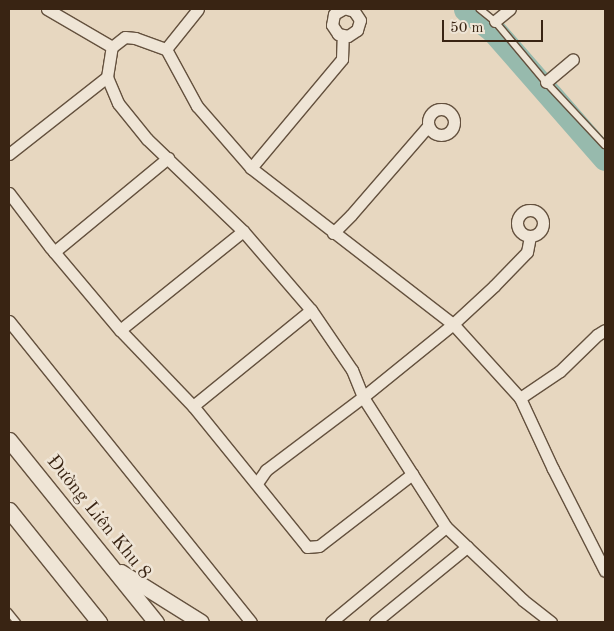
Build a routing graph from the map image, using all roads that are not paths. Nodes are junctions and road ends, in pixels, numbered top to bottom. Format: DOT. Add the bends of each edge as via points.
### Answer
graph roads {
  1 [pos="47,9"];
  2 [pos="198,9"];
  3 [pos="343,9"];
  4 [pos="347,9"];
  5 [pos="480,9"];
  6 [pos="510,9"];
  7 [pos="495,21"];
  8 [pos="343,36"];
  9 [pos="112,47"];
  10 [pos="166,49"];
  11 [pos="573,59"];
  12 [pos="107,77"];
  13 [pos="546,82"];
  14 [pos="428,126"];
  15 [pos="605,145"];
  16 [pos="9,154"];
  17 [pos="168,158"];
  18 [pos="251,168"];
  19 [pos="9,193"];
  20 [pos="243,231"];
  21 [pos="332,232"];
  22 [pos="530,236"];
  23 [pos="54,252"];
  24 [pos="311,310"];
  25 [pos="9,321"];
  26 [pos="453,324"];
  27 [pos="120,330"];
  28 [pos="605,330"];
  29 [pos="363,397"];
  30 [pos="520,398"];
  31 [pos="193,406"];
  32 [pos="9,440"];
  33 [pos="412,474"];
  34 [pos="257,483"];
  35 [pos="9,510"];
  36 [pos="446,527"];
  37 [pos="467,547"];
  38 [pos="110,565"];
  39 [pos="604,568"];
  40 [pos="9,612"];
  41 [pos="18,622"];
  42 [pos="99,622"];
  43 [pos="156,622"];
  44 [pos="200,622"];
  45 [pos="251,622"];
  46 [pos="331,622"];
  47 [pos="375,622"];
  48 [pos="551,622"];
  1 -- 9 [label="street"];
  2 -- 10 [label="street"];
  3 -- 8 [label="street" via="332,19 334,30"];
  4 -- 8 [label="street" via="358,15 359,26 353,34"];
  5 -- 7 [label="lane"];
  6 -- 7 [label="street"];
  7 -- 13 [label="lane"];
  8 -- 18 [label="street" via="342,59"];
  9 -- 10 [label="street" via="125,37"];
  9 -- 12 [label="street"];
  10 -- 18 [label="street" via="197,106"];
  11 -- 13 [label="street"];
  12 -- 16 [label="street"];
  12 -- 17 [label="street" via="118,103 147,139"];
  13 -- 15 [label="lane"];
  14 -- 21 [label="street" via="351,215"];
  17 -- 20 [label="street"];
  17 -- 23 [label="street"];
  18 -- 21 [label="street"];
  19 -- 23 [label="street"];
  20 -- 24 [label="street"];
  20 -- 27 [label="street"];
  21 -- 26 [label="street"];
  22 -- 26 [label="street" via="527,252"];
  23 -- 27 [label="street"];
  24 -- 29 [label="street" via="352,370"];
  24 -- 31 [label="street"];
  25 -- 45 [label="street"];
  26 -- 29 [label="street"];
  26 -- 30 [label="street"];
  27 -- 31 [label="street"];
  28 -- 30 [label="street" via="560,371"];
  29 -- 33 [label="street"];
  29 -- 34 [label="street" via="266,470"];
  30 -- 39 [label="street" via="552,469"];
  31 -- 34 [label="street"];
  32 -- 38 [label="street, Đường Liên Khu 8"];
  33 -- 34 [label="street" via="313,548 307,547"];
  33 -- 36 [label="street"];
  35 -- 42 [label="street"];
  36 -- 37 [label="street"];
  36 -- 46 [label="street"];
  37 -- 47 [label="street"];
  37 -- 48 [label="street" via="522,600"];
  38 -- 43 [label="street, Đường Liên Khu 8"];
  38 -- 44 [label="street"];
  40 -- 41 [label="lane"];
}
